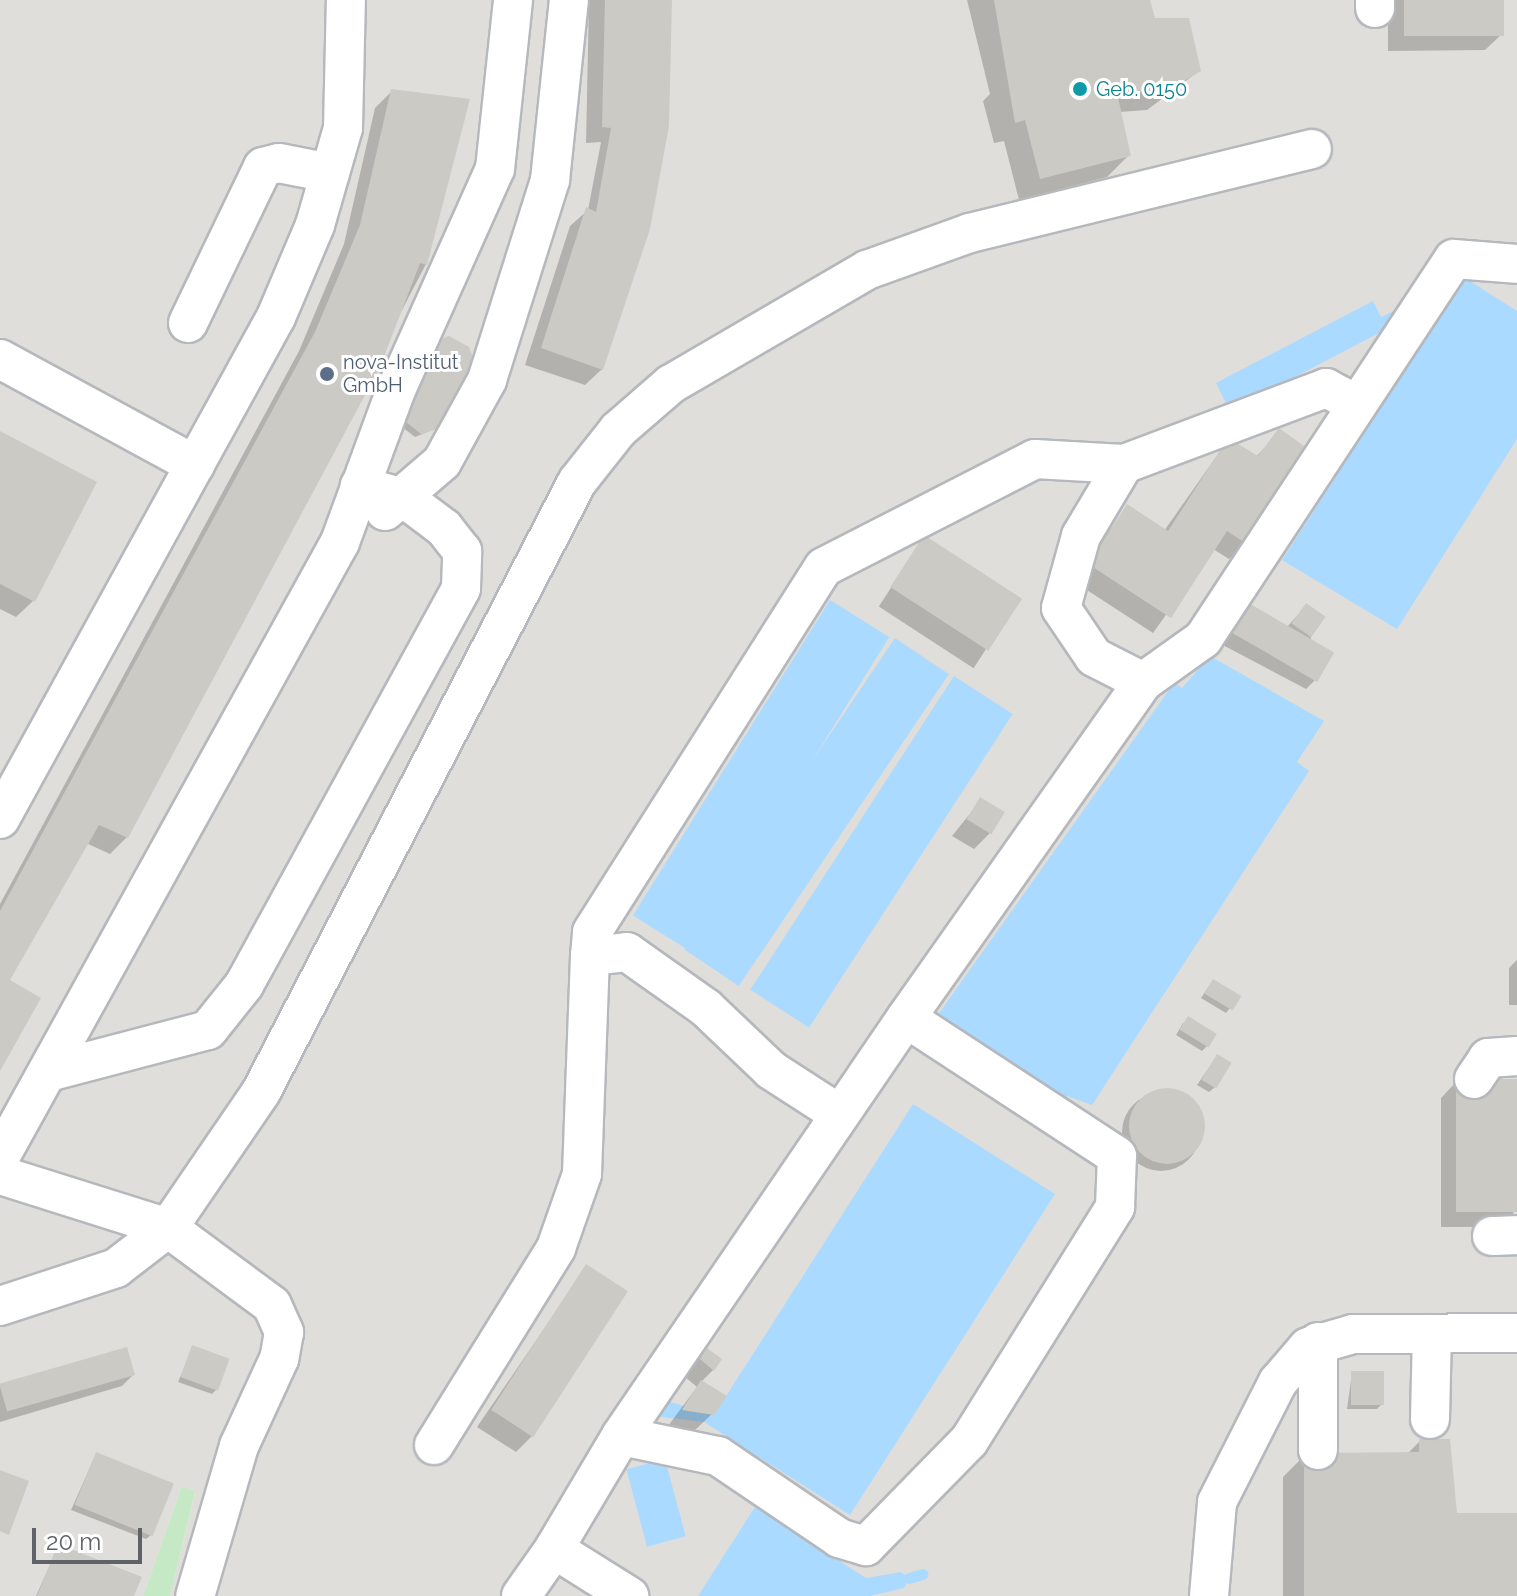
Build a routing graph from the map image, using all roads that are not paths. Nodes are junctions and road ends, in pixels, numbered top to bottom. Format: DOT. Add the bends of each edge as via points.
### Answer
graph roads {
  1 [pos="346,0"];
  2 [pos="513,0"];
  3 [pos="569,0"];
  4 [pos="1312,149"];
  5 [pos="330,173"];
  6 [pos="1517,264"];
  7 [pos="188,323"];
  8 [pos="0,359"];
  9 [pos="1356,404"];
  10 [pos="1124,464"];
  11 [pos="195,465"];
  12 [pos="360,486"];
  13 [pos="404,498"];
  14 [pos="340,542"];
  15 [pos="1143,682"];
  16 [pos="0,819"];
  17 [pos="590,956"];
  18 [pos="906,1018"];
  19 [pos="1517,1056"];
  20 [pos="48,1072"];
  21 [pos="1474,1079"];
  22 [pos="839,1114"];
  23 [pos="0,1157"];
  24 [pos="0,1175"];
  25 [pos="168,1228"];
  26 [pos="0,1306"];
  27 [pos="1517,1333"];
  28 [pos="1432,1334"];
  29 [pos="1318,1342"];
  30 [pos="1430,1419"];
  31 [pos="621,1436"];
  32 [pos="434,1445"];
  33 [pos="1318,1450"];
  34 [pos="554,1549"];
  35 [pos="195,1596"];
  36 [pos="521,1596"];
  37 [pos="629,1596"];
  38 [pos="1209,1596"];
  1 -- 5 [label="street" via="343,128"];
  2 -- 12 [label="street" via="495,169"];
  3 -- 13 [label="street" via="554,161 531,250 487,380 442,462"];
  4 -- 25 [label="street" via="970,233 867,270 671,384 618,430 577,482 261,1092"];
  5 -- 7 [label="street" via="279,163 263,167"];
  5 -- 11 [label="street" via="276,317"];
  6 -- 9 [label="street" via="1454,259"];
  8 -- 11 [label="street"];
  9 -- 10 [label="street" via="1326,388"];
  9 -- 15 [label="street" via="1203,639"];
  10 -- 15 [label="street" via="1081,536 1061,608 1094,657"];
  10 -- 17 [label="street" via="1035,459 824,567 592,932"];
  11 -- 16 [label="street"];
  12 -- 13 [label="street"];
  12 -- 14 [label="street"];
  13 -- 14 [label="street"];
  13 -- 20 [label="street" via="462,551 461,588 244,985 208,1030"];
  14 -- 20 [label="street" via="197,789"];
  15 -- 18 [label="street"];
  17 -- 22 [label="street" via="627,952 706,1008 771,1070"];
  17 -- 32 [label="street" via="582,1174 556,1248"];
  18 -- 22 [label="street"];
  18 -- 31 [label="street" via="1117,1156 1115,1207 1094,1250 969,1441 866,1546 839,1538 718,1456"];
  19 -- 21 [label="street" via="1488,1058"];
  20 -- 23 [label="street"];
  22 -- 31 [label="street"];
  24 -- 25 [label="street"];
  25 -- 26 [label="street" via="116,1268"];
  25 -- 35 [label="street" via="272,1305 284,1332 216,1510"];
  27 -- 28 [label="street"];
  28 -- 29 [label="street"];
  28 -- 30 [label="street"];
  29 -- 33 [label="street"];
  29 -- 38 [label="street" via="1278,1382 1217,1502"];
  31 -- 34 [label="street"];
  34 -- 36 [label="street"];
  34 -- 37 [label="street"];
}
